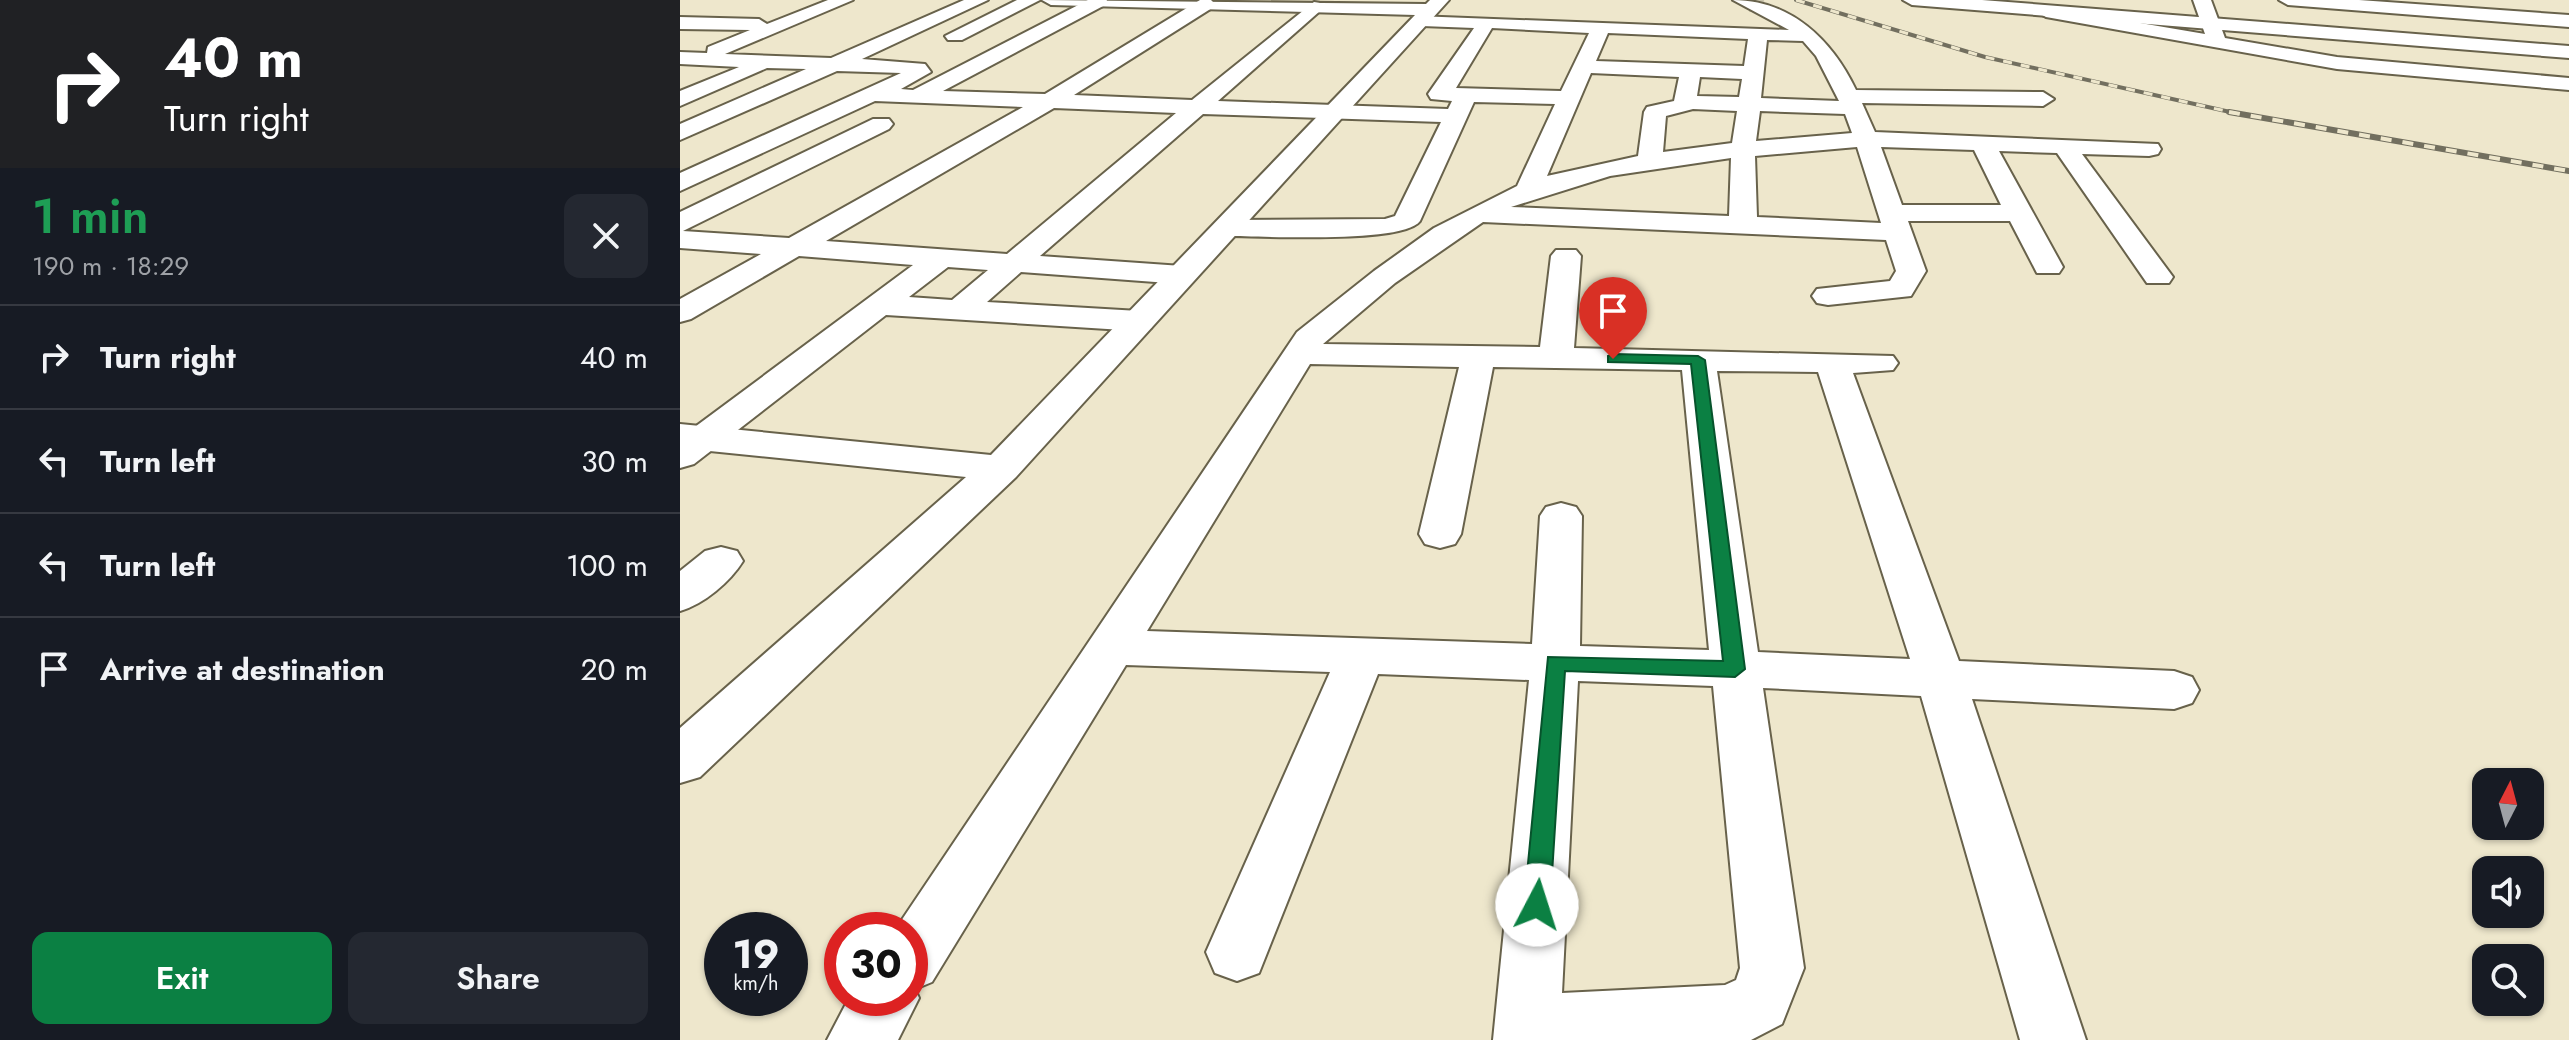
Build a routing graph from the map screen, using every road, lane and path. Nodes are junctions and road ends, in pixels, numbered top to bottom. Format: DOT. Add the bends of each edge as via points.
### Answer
graph roads {
  1 [pos="844,0"];
  2 [pos="979,0"];
  3 [pos="1031,0"];
  4 [pos="1054,0"];
  5 [pos="1912,0"];
  6 [pos="2202,0"];
  7 [pos="2288,0"];
  8 [pos="1099,1"];
  9 [pos="1936,1"];
  10 [pos="2318,1"];
  11 [pos="1174,2"];
  12 [pos="1274,3"];
  13 [pos="1206,4"];
  14 [pos="1743,4"];
  15 [pos="2441,6"];
  16 [pos="1314,7"];
  17 [pos="2075,7"];
  18 [pos="739,8"];
  19 [pos="1431,10"];
  20 [pos="2046,12"];
  21 [pos="2569,21"];
  22 [pos="1486,23"];
  23 [pos="690,26"];
  24 [pos="778,26"];
  25 [pos="1601,27"];
  26 [pos="1699,32"];
  27 [pos="2213,33"];
  28 [pos="1758,34"];
  29 [pos="2343,34"];
  30 [pos="1810,37"];
  31 [pos="817,41"];
  32 [pos="2483,45"];
  33 [pos="2569,52"];
  34 [pos="687,59"];
  35 [pos="774,59"];
  36 [pos="838,63"];
  37 [pos="892,66"];
  38 [pos="1583,67"];
  39 [pos="2374,68"];
  40 [pos="1690,71"];
  41 [pos="1834,72"];
  42 [pos="1862,72"];
  43 [pos="1753,73"];
  44 [pos="2522,80"];
  45 [pos="1223,84"];
  46 [pos="1253,84"];
  47 [pos="2569,84"];
  48 [pos="1344,94"];
  49 [pos="877,95"];
  50 [pos="926,97"];
  51 [pos="1569,98"];
  52 [pos="680,99"];
  53 [pos="1048,102"];
  54 [pos="1454,102"];
  55 [pos="1687,102"];
  56 [pos="1749,104"];
  57 [pos="2543,104"];
  58 [pos="1195,107"];
  59 [pos="2045,109"];
  60 [pos="1855,115"];
  61 [pos="680,133"];
  62 [pos="1982,143"];
  63 [pos="2064,146"];
  64 [pos="2149,149"];
  65 [pos="1743,152"];
  66 [pos="1649,164"];
  67 [pos="680,183"];
  68 [pos="1528,190"];
  69 [pos="2019,213"];
  70 [pos="1479,214"];
  71 [pos="680,223"];
  72 [pos="1893,223"];
  73 [pos="1743,226"];
  74 [pos="1227,228"];
  75 [pos="680,239"];
  76 [pos="795,247"];
  77 [pos="1566,256"];
  78 [pos="941,258"];
  79 [pos="1012,263"];
  80 [pos="2048,267"];
  81 [pos="1182,275"];
  82 [pos="2158,277"];
  83 [pos="1828,296"];
  84 [pos="879,305"];
  85 [pos="959,310"];
  86 [pos="680,312"];
  87 [pos="1139,321"];
  88 [pos="1298,354"];
  89 [pos="1478,357"];
  90 [pos="1556,358"];
  91 [pos="1698,360"];
  92 [pos="1832,362"];
  93 [pos="1881,363"];
  94 [pos="688,444"];
  95 [pos="1001,468"];
  96 [pos="1561,516"];
  97 [pos="1440,534"];
  98 [pos="721,561"];
  99 [pos="680,595"];
  100 [pos="1110,647"];
  101 [pos="1361,656"];
  102 [pos="1555,663"];
  103 [pos="1735,669"];
  104 [pos="1941,679"];
  105 [pos="2174,690"];
  106 [pos="680,761"];
  107 [pos="928,933"];
  108 [pos="1237,952"];
  109 [pos="875,1016"];
  110 [pos="1527,1034"];
  111 [pos="860,1040"];
  112 [pos="2053,1040"];
  1 -- 24 [label="street"];
  2 -- 36 [label="street"];
  3 -- 37 [label="street"];
  4 -- 8 [label="street"];
  5 -- 9 [label="street"];
  6 -- 27 [label="street"];
  7 -- 10 [label="street"];
  8 -- 11 [label="street"];
  8 -- 50 [label="street"];
  9 -- 20 [label="street"];
  10 -- 15 [label="street"];
  10 -- 29 [label="street"];
  11 -- 13 [label="street"];
  12 -- 13 [label="street"];
  12 -- 16 [label="street"];
  13 -- 53 [label="street"];
  14 -- 30 [label="street" via="1790,22"];
  15 -- 21 [label="street"];
  15 -- 32 [label="street"];
  16 -- 19 [label="street"];
  16 -- 45 [label="street"];
  17 -- 20 [label="street"];
  17 -- 27 [label="street"];
  18 -- 23 [label="street"];
  19 -- 22 [label="street"];
  19 -- 48 [label="street"];
  20 -- 27 [label="street"];
  22 -- 25 [label="street"];
  22 -- 54 [label="street"];
  23 -- 24 [label="street"];
  24 -- 34 [label="street"];
  25 -- 26 [label="street"];
  25 -- 38 [label="street"];
  26 -- 28 [label="street"];
  26 -- 40 [label="street"];
  27 -- 29 [label="street"];
  27 -- 39 [label="street"];
  28 -- 30 [label="street"];
  28 -- 43 [label="street"];
  29 -- 32 [label="street"];
  29 -- 39 [label="street"];
  30 -- 41 [label="street"];
  31 -- 35 [label="street"];
  32 -- 33 [label="street"];
  32 -- 44 [label="street"];
  34 -- 35 [label="street"];
  35 -- 36 [label="street"];
  35 -- 52 [label="street"];
  36 -- 37 [label="street"];
  36 -- 61 [label="street"];
  37 -- 49 [label="street" via="921,72"];
  38 -- 40 [label="street"];
  38 -- 51 [label="street"];
  39 -- 44 [label="street"];
  40 -- 43 [label="street"];
  40 -- 55 [label="street"];
  41 -- 42 [label="street"];
  41 -- 60 [label="street"];
  43 -- 56 [label="street"];
  44 -- 47 [label="street"];
  44 -- 57 [label="street"];
  45 -- 46 [label="street"];
  45 -- 58 [label="street"];
  48 -- 54 [label="street"];
  48 -- 58 [label="street"];
  48 -- 74 [label="street"];
  49 -- 50 [label="street"];
  49 -- 67 [label="street"];
  50 -- 53 [label="street"];
  50 -- 71 [label="street"];
  51 -- 54 [label="street"];
  51 -- 68 [label="street"];
  53 -- 58 [label="street"];
  53 -- 76 [label="street"];
  54 -- 74 [label="street" via="1409,214 1397,225"];
  55 -- 56 [label="street"];
  55 -- 66 [label="street" via="1655,112"];
  56 -- 60 [label="street"];
  56 -- 65 [label="street"];
  58 -- 79 [label="street"];
  59 -- 60 [label="street"];
  60 -- 62 [label="street"];
  60 -- 65 [label="street"];
  60 -- 72 [label="street"];
  62 -- 63 [label="street"];
  62 -- 69 [label="street"];
  63 -- 64 [label="street"];
  63 -- 82 [label="street"];
  65 -- 66 [label="street"];
  65 -- 73 [label="street"];
  66 -- 68 [label="street"];
  68 -- 70 [label="street"];
  69 -- 72 [label="street"];
  69 -- 80 [label="street"];
  70 -- 73 [label="street"];
  70 -- 88 [label="street" via="1339,312"];
  72 -- 73 [label="street"];
  72 -- 83 [label="street" via="1911,271 1907,284 1875,294"];
  74 -- 81 [label="street"];
  75 -- 76 [label="street"];
  76 -- 78 [label="street"];
  76 -- 86 [label="street"];
  77 -- 90 [label="street"];
  78 -- 79 [label="street"];
  78 -- 84 [label="street"];
  79 -- 81 [label="street"];
  79 -- 85 [label="street"];
  81 -- 87 [label="street"];
  84 -- 85 [label="street"];
  84 -- 94 [label="street"];
  85 -- 87 [label="street"];
  87 -- 95 [label="street"];
  88 -- 89 [label="street"];
  88 -- 100 [label="street"];
  89 -- 90 [label="street"];
  89 -- 97 [label="street"];
  90 -- 91 [label="street"];
  91 -- 92 [label="street"];
  91 -- 103 [label="street"];
  92 -- 93 [label="street"];
  92 -- 104 [label="street"];
  94 -- 95 [label="street"];
  95 -- 106 [label="street"];
  96 -- 102 [label="street"];
  98 -- 99 [label="street"];
  100 -- 101 [label="street"];
  100 -- 107 [label="street"];
  101 -- 102 [label="street"];
  101 -- 108 [label="street"];
  102 -- 103 [label="street"];
  102 -- 110 [label="street"];
  103 -- 104 [label="street"];
  103 -- 110 [label="street" via="1772,968 1759,1002 1729,1017"];
  104 -- 105 [label="street"];
  104 -- 112 [label="street"];
  109 -- 111 [label="street"];
}
